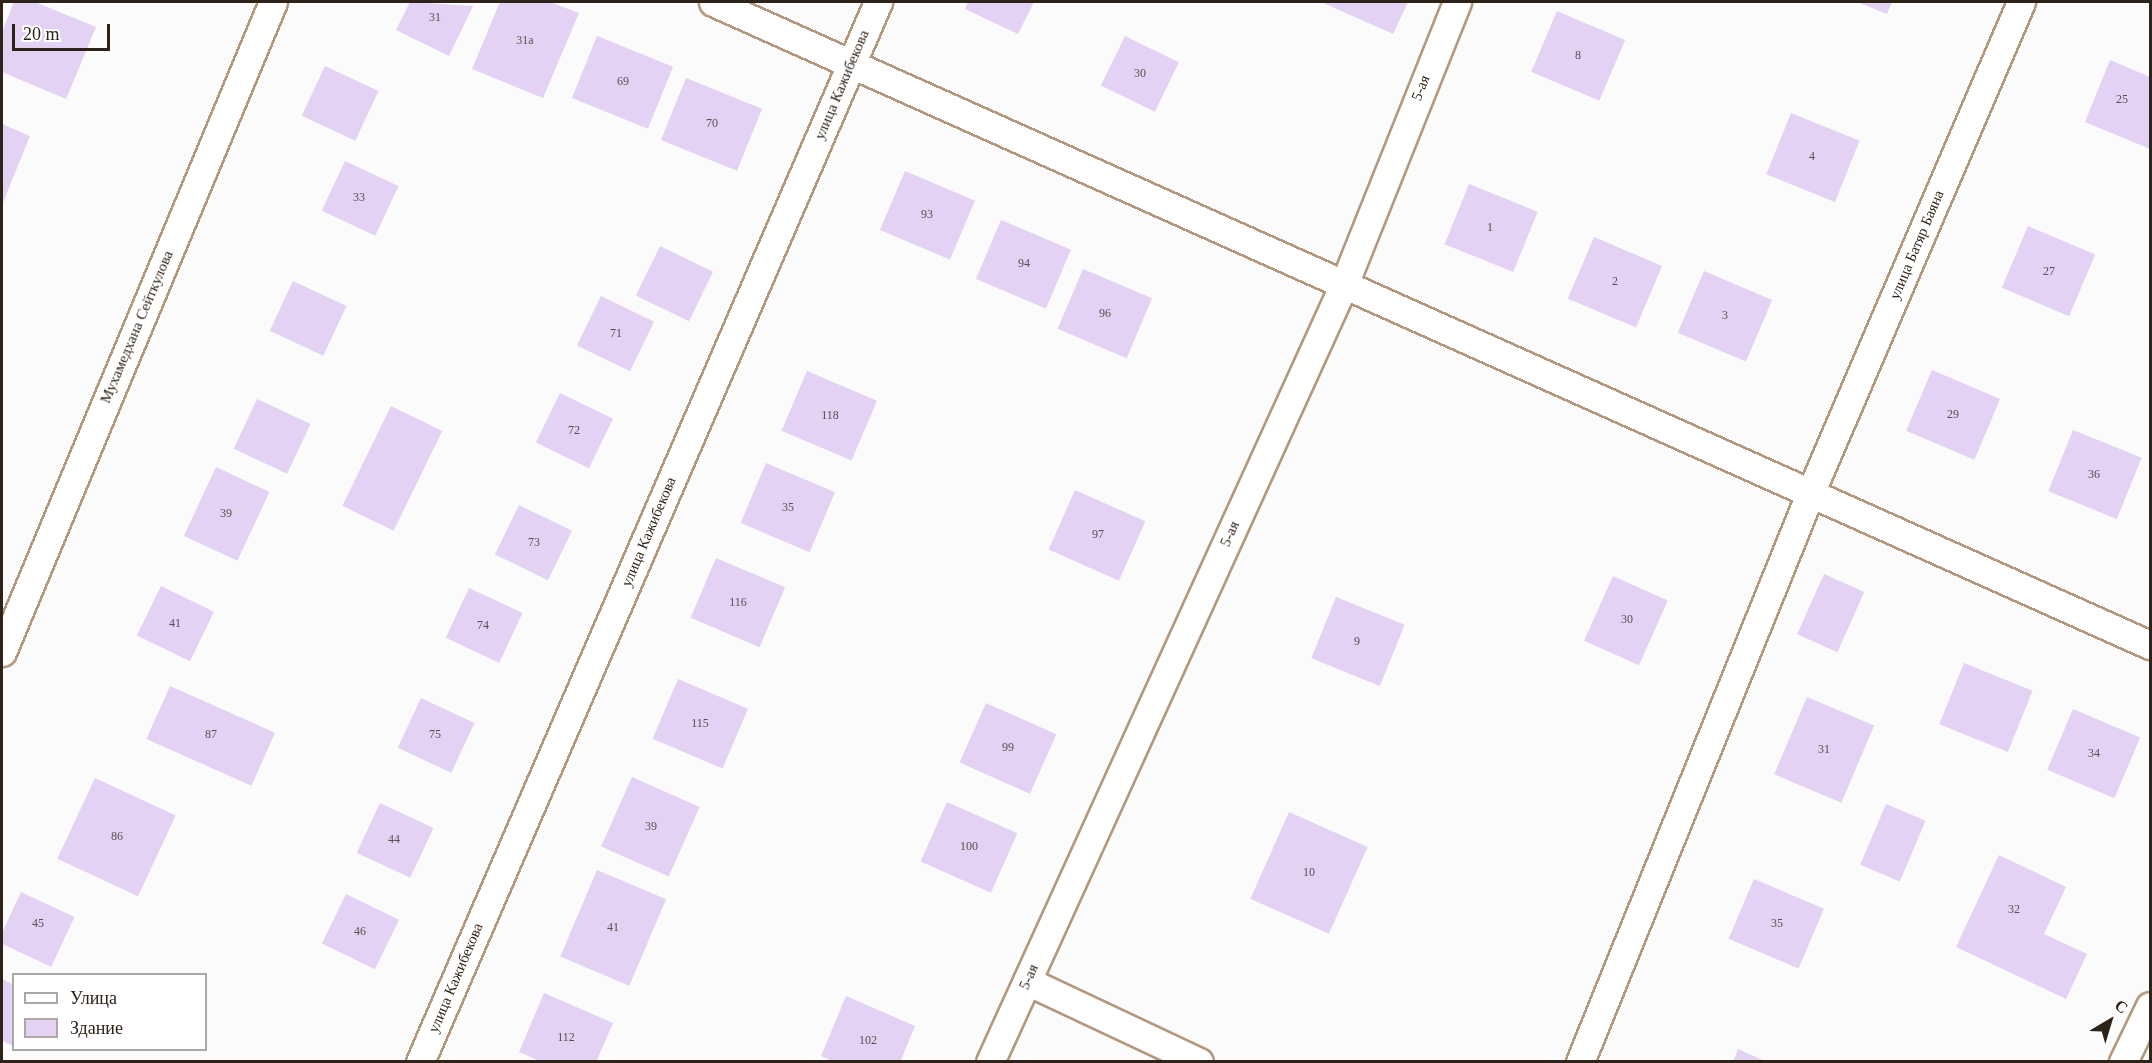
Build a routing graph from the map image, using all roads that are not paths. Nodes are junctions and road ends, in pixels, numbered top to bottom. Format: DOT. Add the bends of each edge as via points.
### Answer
graph roads {
  1 [pos="273,2"];
  2 [pos="713,2"];
  3 [pos="878,2"];
  4 [pos="1457,2"];
  5 [pos="2021,2"];
  6 [pos="852,63"];
  7 [pos="1345,282"];
  8 [pos="1812,489"];
  9 [pos="2151,645"];
  10 [pos="2,652"];
  11 [pos="1027,981"];
  12 [pos="2151,1006"];
  13 [pos="420,1062"];
  14 [pos="990,1062"];
  15 [pos="1199,1062"];
  16 [pos="1580,1062"];
  17 [pos="2123,1062"];
  1 -- 10 [label="street, Мухамедхана Сейткулова"];
  2 -- 6 [label="street"];
  3 -- 6 [label="street, улица Кажибекова"];
  4 -- 7 [label="street, 5-ая"];
  5 -- 8 [label="street, улица Батяр Баяна"];
  6 -- 7 [label="street"];
  6 -- 13 [label="street, улица Кажибекова"];
  7 -- 8 [label="street"];
  7 -- 11 [label="street, 5-ая"];
  8 -- 9 [label="street"];
  8 -- 16 [label="street, улица Батяр Баяна"];
  11 -- 14 [label="street, 5-ая"];
  11 -- 15 [label="street"];
  12 -- 17 [label="street"];
}
